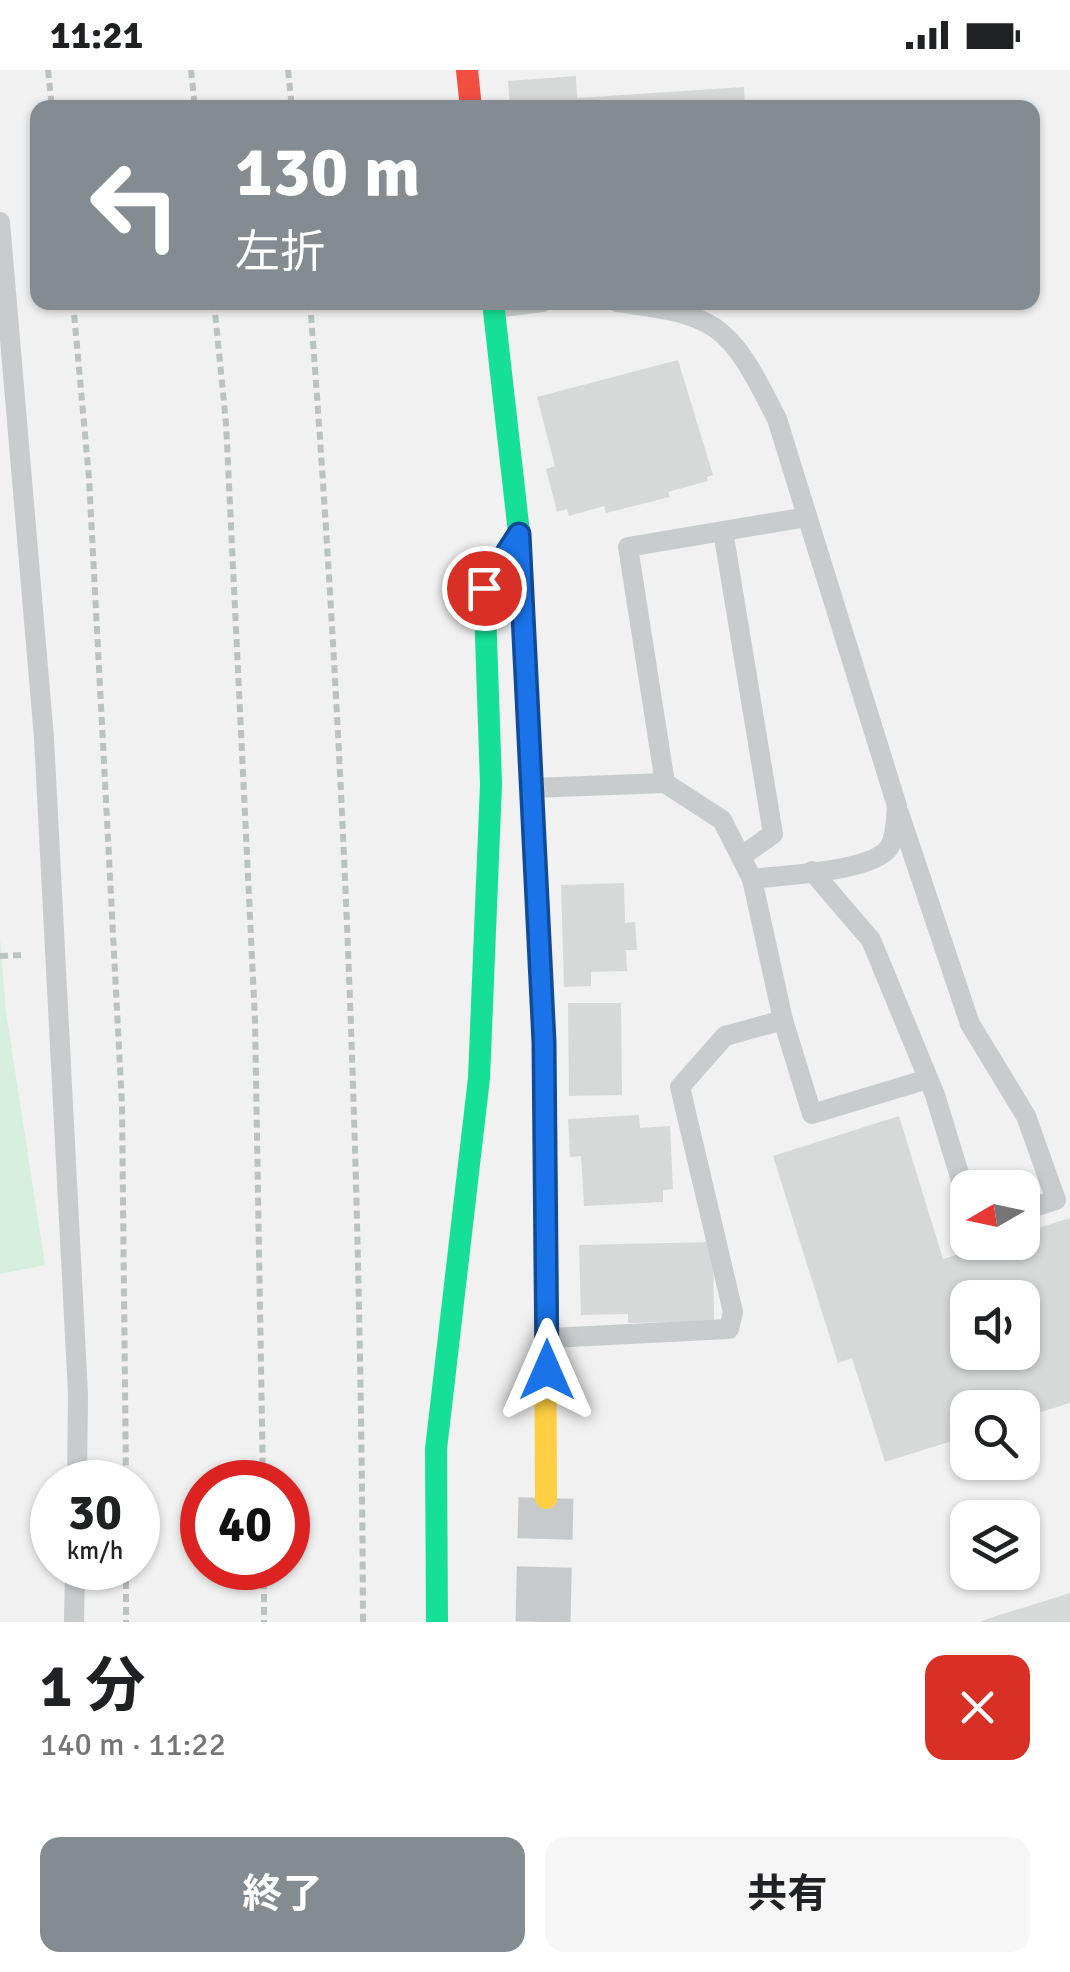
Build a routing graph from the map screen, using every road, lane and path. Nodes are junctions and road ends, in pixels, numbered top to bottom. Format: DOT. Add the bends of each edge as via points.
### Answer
graph roads {
  1 [pos="48,70"];
  2 [pos="191,70"];
  3 [pos="288,70"];
  4 [pos="467,70"];
  5 [pos="51,100"];
  6 [pos="194,100"];
  7 [pos="291,100"];
  8 [pos="470,100"];
  9 [pos="0,222"];
  10 [pos="75,310"];
  11 [pos="215,310"];
  12 [pos="311,310"];
  13 [pos="493,310"];
  14 [pos="664,310"];
  15 [pos="807,517"];
  16 [pos="723,531"];
  17 [pos="519,534"];
  18 [pos="665,783"];
  19 [pos="531,788"];
  20 [pos="897,806"];
  21 [pos="742,856"];
  22 [pos="812,871"];
  23 [pos="752,878"];
  24 [pos="783,1020"];
  25 [pos="928,1079"];
  26 [pos="957,1170"];
  27 [pos="1040,1205"];
  28 [pos="548,1338"];
  29 [pos="76,1460"];
  30 [pos="126,1460"];
  31 [pos="263,1460"];
  32 [pos="546,1498"];
  33 [pos="75,1590"];
  34 [pos="126,1590"];
  35 [pos="264,1590"];
  36 [pos="74,1622"];
  37 [pos="126,1622"];
  38 [pos="264,1622"];
  39 [pos="363,1622"];
  40 [pos="437,1622"];
  1 -- 5 [label="path"];
  2 -- 6 [label="path"];
  3 -- 7 [label="path"];
  4 -- 8 [label="street"];
  9 -- 29 [label="lane" via="44,738"];
  10 -- 30 [label="path" via="122,1104"];
  11 -- 31 [label="path" via="256,1020"];
  12 -- 39 [label="path" via="353,1006"];
  13 -- 17 [label="street"];
  14 -- 15 [label="lane" via="716,328 749,368 777,419"];
  15 -- 16 [label="lane"];
  15 -- 20 [label="lane"];
  16 -- 18 [label="lane" via="628,547"];
  16 -- 21 [label="lane" via="773,834"];
  17 -- 19 [label="street"];
  17 -- 40 [label="street" via="489,581 491,784 479,1078 436,1449"];
  18 -- 19 [label="lane"];
  18 -- 21 [label="lane" via="722,820"];
  19 -- 28 [label="street" via="544,1042"];
  20 -- 22 [label="lane" via="892,844 882,856"];
  20 -- 27 [label="lane" via="970,1024 1026,1116 1056,1200"];
  21 -- 23 [label="lane"];
  22 -- 23 [label="lane"];
  22 -- 25 [label="lane" via="871,940"];
  23 -- 24 [label="lane"];
  24 -- 25 [label="lane" via="812,1114"];
  24 -- 28 [label="lane" via="725,1036 680,1087 733,1312 729,1329"];
  25 -- 26 [label="lane"];
  28 -- 32 [label="street"];
  33 -- 36 [label="lane"];
  34 -- 37 [label="path"];
  35 -- 38 [label="path"];
}
